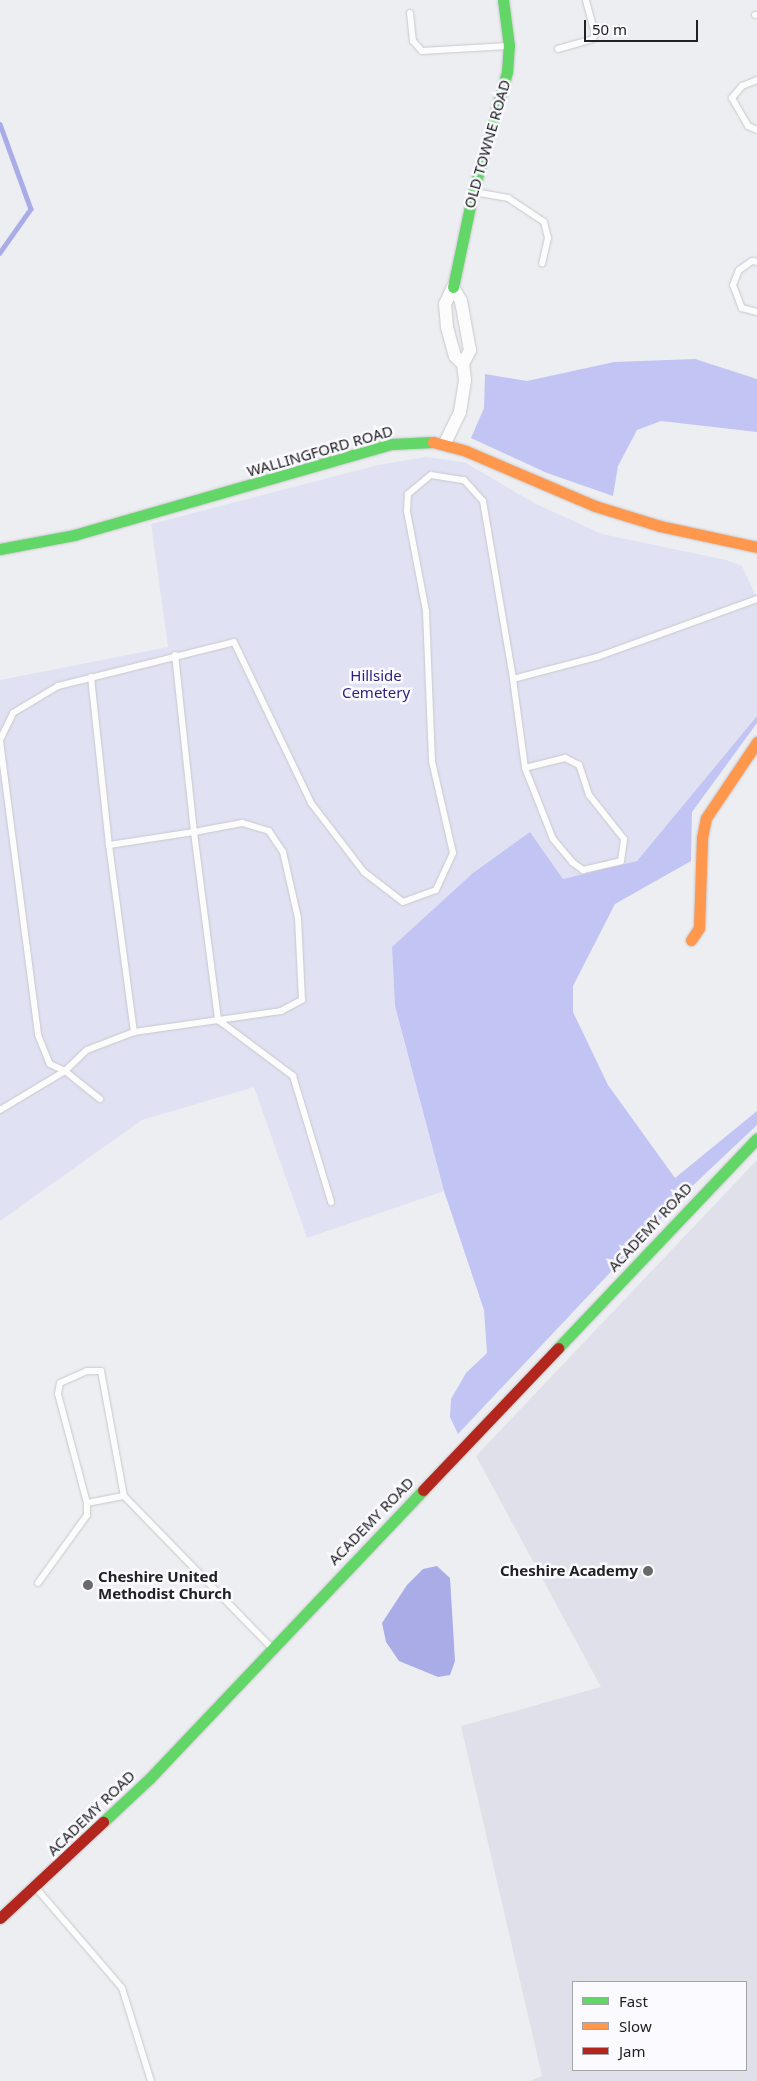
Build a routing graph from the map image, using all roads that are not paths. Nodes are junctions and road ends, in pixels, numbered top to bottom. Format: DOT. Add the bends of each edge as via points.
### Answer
graph roads {
  1 [pos="505,0"];
  2 [pos="586,0"];
  3 [pos="410,12"];
  4 [pos="509,46"];
  5 [pos="558,49"];
  6 [pos="757,80"];
  7 [pos="757,130"];
  8 [pos="473,192"];
  9 [pos="757,262"];
  10 [pos="542,263"];
  11 [pos="453,287"];
  12 [pos="757,312"];
  13 [pos="463,364"];
  14 [pos="445,443"];
  15 [pos="757,546"];
  16 [pos="0,549"];
  17 [pos="757,599"];
  18 [pos="175,655"];
  19 [pos="92,677"];
  20 [pos="513,678"];
  21 [pos="0,740"];
  22 [pos="757,742"];
  23 [pos="525,768"];
  24 [pos="194,832"];
  25 [pos="109,845"];
  26 [pos="691,940"];
  27 [pos="218,1020"];
  28 [pos="134,1032"];
  29 [pos="65,1071"];
  30 [pos="100,1099"];
  31 [pos="0,1110"];
  32 [pos="757,1138"];
  33 [pos="331,1202"];
  34 [pos="124,1496"];
  35 [pos="87,1503"];
  36 [pos="38,1582"];
  37 [pos="272,1648"];
  38 [pos="35,1887"];
  39 [pos="0,1918"];
  40 [pos="151,2081"];
  1 -- 4 [label="street, OLD TOWNE ROAD"];
  2 -- 5 [label="lane" via="594,34 592,39"];
  3 -- 4 [label="lane" via="413,41 422,51"];
  4 -- 8 [label="street, OLD TOWNE ROAD" via="503,97"];
  6 -- 7 [label="lane" via="742,86 732,98 748,126"];
  8 -- 10 [label="lane" via="508,198 544,222 548,238"];
  8 -- 11 [label="street, OLD TOWNE ROAD"];
  9 -- 12 [label="lane" via="752,261 739,270 733,285 742,308"];
  11 -- 13 [label="street, OLD TOWNE ROAD" via="461,300 470,350"];
  11 -- 13 [label="street, OLD TOWNE ROAD" via="445,304 446,327 454,356"];
  13 -- 14 [label="street, OLD TOWNE ROAD" via="464,395"];
  14 -- 15 [label="street, WALLINGFORD ROAD" via="595,506 660,526"];
  14 -- 16 [label="street, WALLINGFORD ROAD" via="426,440 392,444 83,532"];
  17 -- 20 [label="lane" via="597,657"];
  18 -- 19 [label="lane"];
  18 -- 20 [label="lane" via="234,642 311,803 364,872 404,902 436,890 453,853 432,761 426,612 406,511 408,494 431,474 464,480 483,501"];
  18 -- 24 [label="lane"];
  19 -- 21 [label="lane" via="58,686 13,713"];
  19 -- 25 [label="lane"];
  20 -- 23 [label="lane"];
  21 -- 29 [label="lane" via="38,1036 50,1064"];
  22 -- 26 [label="street" via="706,818 699,928"];
  23 -- 23 [label="lane" via="554,839 572,862 584,870 621,861 624,839 590,795 579,765 565,758"];
  24 -- 25 [label="lane"];
  24 -- 27 [label="lane"];
  24 -- 27 [label="lane" via="242,823 269,831 283,852 298,918 302,1000 281,1011"];
  25 -- 28 [label="lane"];
  27 -- 28 [label="lane"];
  27 -- 33 [label="lane" via="293,1076"];
  28 -- 29 [label="lane" via="87,1050"];
  29 -- 30 [label="lane"];
  29 -- 31 [label="lane"];
  32 -- 37 [label="street, ACADEMY ROAD"];
  34 -- 35 [label="lane"];
  34 -- 35 [label="lane" via="101,1372 87,1371 60,1383 58,1394"];
  34 -- 37 [label="lane"];
  35 -- 36 [label="lane" via="87,1515"];
  37 -- 38 [label="street, ACADEMY ROAD" via="150,1778"];
  38 -- 39 [label="street, ACADEMY ROAD"];
  38 -- 40 [label="lane" via="122,1988"];
}
